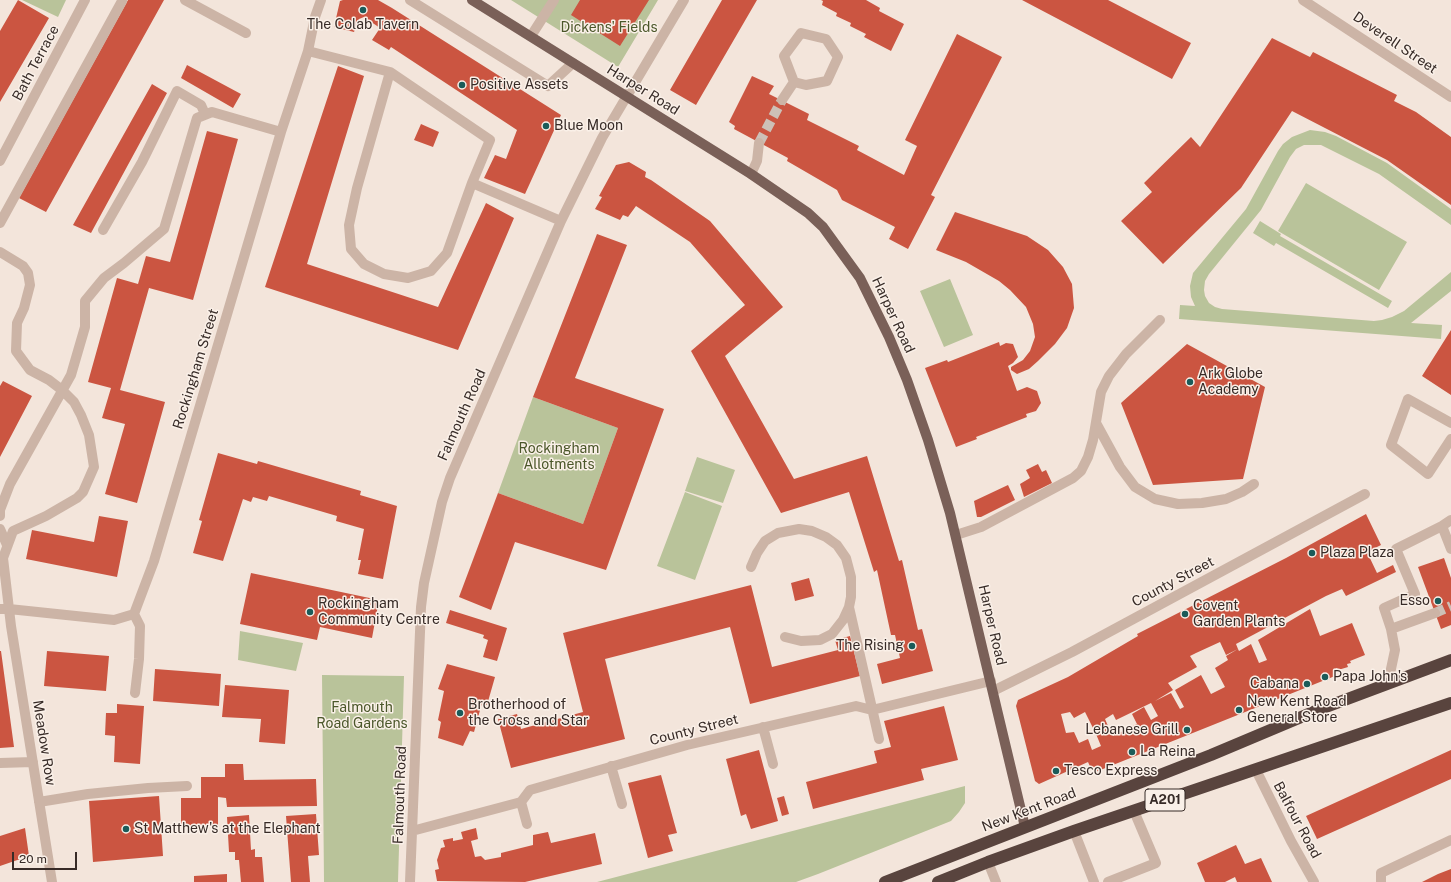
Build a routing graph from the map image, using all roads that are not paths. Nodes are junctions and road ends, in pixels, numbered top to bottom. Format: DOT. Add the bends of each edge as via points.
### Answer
graph roads {
  1 [pos="85,0"];
  2 [pos="185,0"];
  3 [pos="320,0"];
  4 [pos="410,0"];
  5 [pos="472,0"];
  6 [pos="554,0"];
  7 [pos="684,0"];
  8 [pos="1303,0"];
  9 [pos="122,1"];
  10 [pos="246,33"];
  11 [pos="531,36"];
  12 [pos="308,51"];
  13 [pos="573,63"];
  14 [pos="390,72"];
  15 [pos="794,82"];
  16 [pos="627,97"];
  17 [pos="1451,97"];
  18 [pos="782,100"];
  19 [pos="205,114"];
  20 [pos="281,132"];
  21 [pos="759,143"];
  22 [pos="0,161"];
  23 [pos="751,174"];
  24 [pos="472,183"];
  25 [pos="561,221"];
  26 [pos="0,222"];
  27 [pos="104,230"];
  28 [pos="0,252"];
  29 [pos="1160,320"];
  30 [pos="62,390"];
  31 [pos="1096,423"];
  32 [pos="1451,423"];
  33 [pos="1451,439"];
  34 [pos="1447,455"];
  35 [pos="1254,484"];
  36 [pos="1365,494"];
  37 [pos="0,516"];
  38 [pos="1451,520"];
  39 [pos="1442,526"];
  40 [pos="0,529"];
  41 [pos="956,534"];
  42 [pos="7,545"];
  43 [pos="1451,549"];
  44 [pos="751,567"];
  45 [pos="849,607"];
  46 [pos="5,609"];
  47 [pos="1435,613"];
  48 [pos="134,614"];
  49 [pos="1391,629"];
  50 [pos="785,637"];
  51 [pos="1451,660"];
  52 [pos="991,681"];
  53 [pos="1388,684"];
  54 [pos="993,691"];
  55 [pos="135,693"];
  56 [pos="1451,703"];
  57 [pos="872,710"];
  58 [pos="763,727"];
  59 [pos="879,739"];
  60 [pos="33,762"];
  61 [pos="0,764"];
  62 [pos="773,764"];
  63 [pos="611,766"];
  64 [pos="1256,770"];
  65 [pos="187,786"];
  66 [pos="39,802"];
  67 [pos="521,802"];
  68 [pos="622,804"];
  69 [pos="1134,811"];
  70 [pos="527,824"];
  71 [pos="1025,827"];
  72 [pos="412,831"];
  73 [pos="1074,831"];
  74 [pos="1451,840"];
  75 [pos="988,862"];
  76 [pos="52,882"];
  77 [pos="410,882"];
  78 [pos="885,882"];
  79 [pos="938,882"];
  80 [pos="996,882"];
  81 [pos="1094,882"];
  82 [pos="1108,882"];
  83 [pos="1314,882"];
  84 [pos="1381,882"];
  1 -- 22 [label="street, Bath Terrace"];
  2 -- 10 [label="street"];
  3 -- 12 [label="street, Rockingham Street"];
  4 -- 13 [label="street" via="548,86"];
  5 -- 11 [label="main road, Harper Road"];
  6 -- 11 [label="street"];
  7 -- 16 [label="street, Falmouth Road"];
  8 -- 17 [label="street, Deverell Street"];
  9 -- 26 [label="street"];
  11 -- 13 [label="main road, Harper Road"];
  12 -- 14 [label="street"];
  12 -- 20 [label="street, Rockingham Street"];
  13 -- 16 [label="main road, Harper Road"];
  14 -- 24 [label="street" via="490,140"];
  14 -- 24 [label="street" via="357,188 349,225 351,249 364,264 384,274 408,278 430,271 447,253"];
  15 -- 15 [label="street" via="784,56 801,33 826,39 838,57 826,81 806,85"];
  15 -- 18 [label="street"];
  16 -- 23 [label="main road, Harper Road"];
  16 -- 25 [label="street, Falmouth Road" via="602,138"];
  19 -- 20 [label="street" via="212,112"];
  19 -- 27 [label="street" via="201,105 177,91 142,162"];
  19 -- 30 [label="street" via="197,118 164,229 104,278 85,301 85,326 71,374"];
  20 -- 48 [label="street, Rockingham Street" via="154,561"];
  21 -- 23 [label="street" via="758,161"];
  23 -- 41 [label="main road, Harper Road" via="808,213 823,227 860,278 907,380"];
  24 -- 25 [label="street"];
  25 -- 72 [label="street, Falmouth Road" via="442,502 421,607"];
  28 -- 30 [label="street" via="28,273 30,286 17,323 16,351 30,370"];
  29 -- 31 [label="street" via="1126,354 1109,376 1102,392"];
  30 -- 37 [label="street" via="10,484"];
  30 -- 42 [label="street" via="74,402 81,415 94,467 83,492 77,498 13,531"];
  31 -- 35 [label="street" via="1127,477 1135,487 1155,499 1178,504 1202,503 1226,499"];
  31 -- 41 [label="street" via="1088,457 1081,471 1073,478 981,527"];
  32 -- 34 [label="street" via="1408,399 1391,445 1428,474"];
  33 -- 34 [label="street"];
  36 -- 54 [label="street, County Street" via="1072,652"];
  38 -- 39 [label="street"];
  39 -- 43 [label="street"];
  39 -- 49 [label="street" via="1396,549 1415,594 1384,608"];
  40 -- 42 [label="street"];
  41 -- 52 [label="main road, Harper Road"];
  42 -- 46 [label="street, Meadow Row" via="3,558"];
  44 -- 45 [label="street" via="765,541 778,533 799,529 812,531 837,545 846,558 851,577"];
  45 -- 50 [label="street" via="832,634 820,640 802,641"];
  45 -- 57 [label="street"];
  46 -- 48 [label="street" via="114,620"];
  46 -- 60 [label="street, Meadow Row" via="11,626"];
  47 -- 49 [label="street"];
  48 -- 55 [label="street" via="140,626"];
  49 -- 53 [label="street" via="1395,650"];
  51 -- 53 [label="highway, New Kent Road / A201"];
  52 -- 54 [label="main road, Harper Road"];
  52 -- 57 [label="street, County Street"];
  53 -- 71 [label="highway, New Kent Road / A201"];
  54 -- 71 [label="main road, Harper Road"];
  56 -- 64 [label="highway, A201"];
  57 -- 58 [label="street, County Street" via="856,706"];
  57 -- 59 [label="street"];
  58 -- 62 [label="street"];
  58 -- 63 [label="street, County Street"];
  60 -- 61 [label="street"];
  60 -- 66 [label="street, Meadow Row"];
  63 -- 67 [label="street, County Street" via="530,790"];
  63 -- 68 [label="street"];
  64 -- 69 [label="highway, A201"];
  64 -- 83 [label="street, Balfour Road"];
  65 -- 66 [label="street" via="88,794"];
  66 -- 76 [label="street, Meadow Row"];
  67 -- 70 [label="street"];
  67 -- 72 [label="street, County Street"];
  69 -- 73 [label="highway, A201"];
  69 -- 82 [label="street" via="1156,863"];
  71 -- 78 [label="highway, New Kent Road / A201"];
  72 -- 77 [label="street, Falmouth Road"];
  73 -- 75 [label="highway, A201"];
  73 -- 81 [label="street"];
  74 -- 84 [label="street" via="1381,873"];
  75 -- 79 [label="highway, A201"];
  75 -- 80 [label="street"];
}
